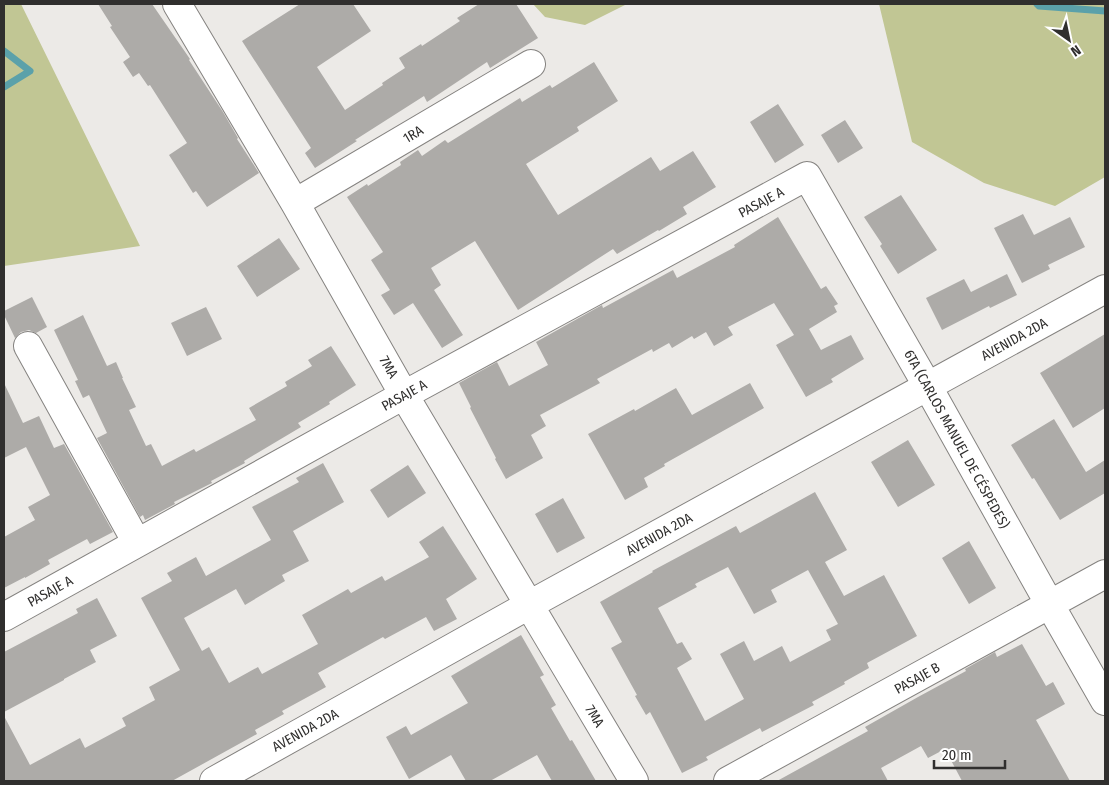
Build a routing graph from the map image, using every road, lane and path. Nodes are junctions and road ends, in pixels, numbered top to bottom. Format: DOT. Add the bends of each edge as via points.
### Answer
graph roads {
  1 [pos="177,4"];
  2 [pos="531,64"];
  3 [pos="807,176"];
  4 [pos="295,203"];
  5 [pos="1105,289"];
  6 [pos="28,346"];
  7 [pos="928,387"];
  8 [pos="404,395"];
  9 [pos="137,543"];
  10 [pos="1105,574"];
  11 [pos="529,605"];
  12 [pos="1050,605"];
  13 [pos="4,617"];
  14 [pos="1105,702"];
  15 [pos="214,781"];
  16 [pos="634,781"];
  17 [pos="728,781"];
  1 -- 4 [label="street, 7MA"];
  2 -- 4 [label="street, 1RA"];
  3 -- 7 [label="street, 6TA (CARLOS MANUEL DE CÉSPEDES)"];
  3 -- 8 [label="street, PASAJE A"];
  4 -- 8 [label="street, 7MA"];
  5 -- 7 [label="street, AVENIDA 2DA"];
  6 -- 9 [label="street"];
  7 -- 11 [label="street, AVENIDA 2DA"];
  7 -- 12 [label="street, 6TA (CARLOS MANUEL DE CÉSPEDES)"];
  8 -- 9 [label="street, PASAJE A"];
  8 -- 11 [label="street, 7MA"];
  9 -- 13 [label="street, PASAJE A"];
  10 -- 12 [label="street, PASAJE B"];
  11 -- 15 [label="street, AVENIDA 2DA"];
  11 -- 16 [label="street, 7MA"];
  12 -- 14 [label="street, 6TA (CARLOS MANUEL DE CÉSPEDES)"];
  12 -- 17 [label="street, PASAJE B"];
}
